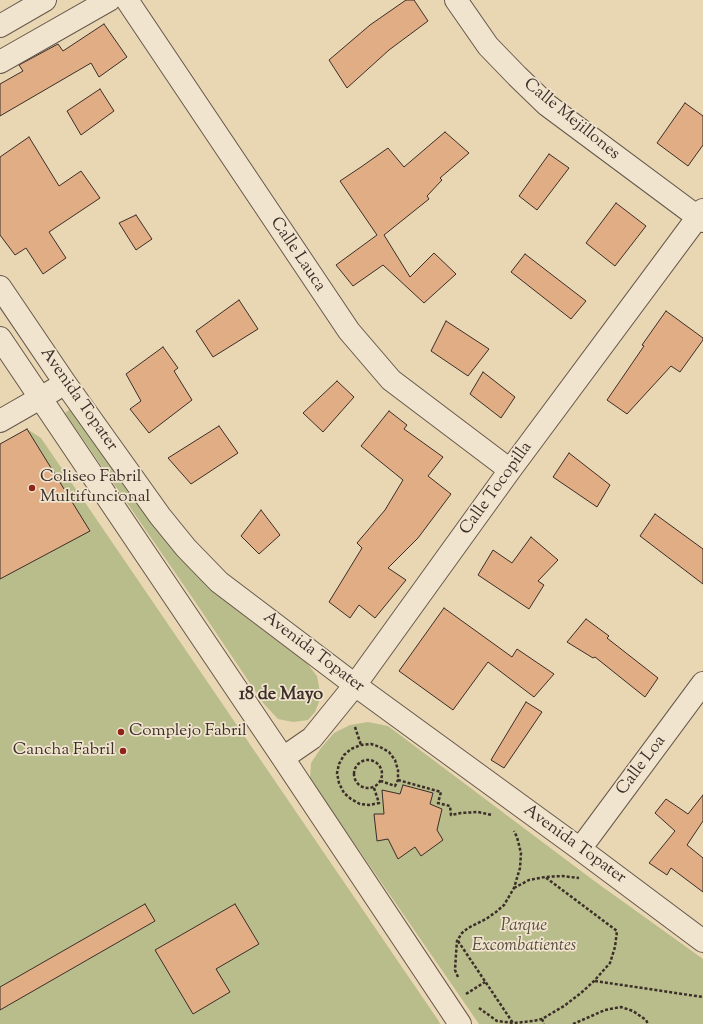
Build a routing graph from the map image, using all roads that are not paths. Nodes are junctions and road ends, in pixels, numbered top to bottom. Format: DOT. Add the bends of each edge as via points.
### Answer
graph roads {
  1 [pos="45,0"];
  2 [pos="108,0"];
  3 [pos="127,0"];
  4 [pos="456,0"];
  5 [pos="0,26"];
  6 [pos="0,62"];
  7 [pos="701,216"];
  8 [pos="0,287"];
  9 [pos="0,338"];
  10 [pos="65,383"];
  11 [pos="41,398"];
  12 [pos="0,421"];
  13 [pos="510,470"];
  14 [pos="703,683"];
  15 [pos="355,685"];
  16 [pos="283,758"];
  17 [pos="580,849"];
  18 [pos="703,941"];
  19 [pos="460,1024"];
  1 -- 5 [label="street"];
  2 -- 6 [label="street"];
  3 -- 13 [label="street, Calle Lauca" via="349,331 391,380"];
  4 -- 7 [label="street, Calle Mejillones" via="488,46 547,105"];
  7 -- 13 [label="street, Calle Tocopilla"];
  8 -- 10 [label="street, Avenida Topater"];
  9 -- 11 [label="street, Avenida Topater"];
  10 -- 11 [label="street"];
  10 -- 15 [label="street, Avenida Topater" via="160,516 186,548 219,582"];
  11 -- 12 [label="street"];
  11 -- 16 [label="street, Avenida Topater"];
  13 -- 15 [label="street, Calle Tocopilla"];
  14 -- 17 [label="street, Calle Loa"];
  15 -- 16 [label="street, Calle Tocopilla" via="312,738"];
  15 -- 17 [label="street, Avenida Topater"];
  16 -- 19 [label="street, Avenida Topater"];
  17 -- 18 [label="street, Avenida Topater"];
}
